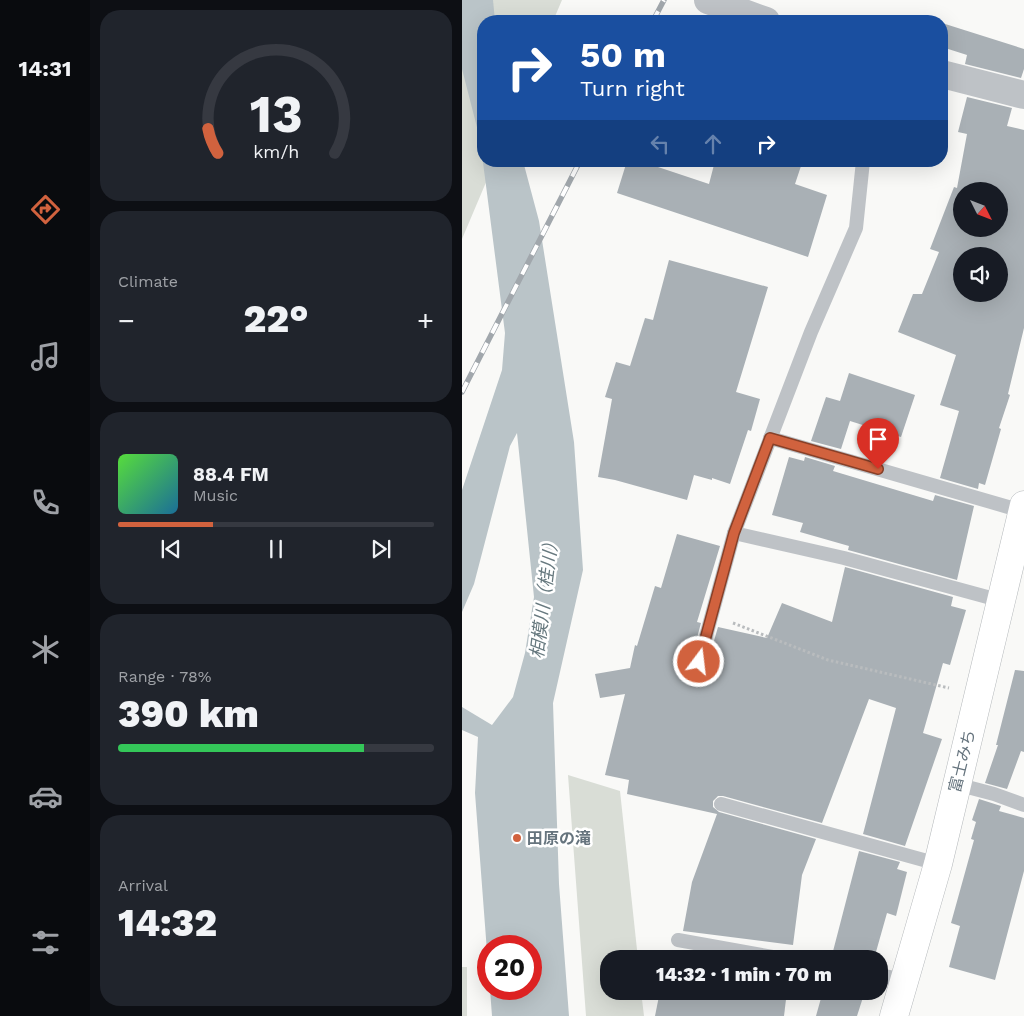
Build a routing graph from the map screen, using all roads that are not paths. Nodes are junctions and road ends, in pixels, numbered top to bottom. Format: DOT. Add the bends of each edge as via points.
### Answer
graph roads {
  1 [pos="708,0"];
  2 [pos="749,15"];
  3 [pos="948,76"];
  4 [pos="1024,95"];
  5 [pos="862,167"];
  6 [pos="770,438"];
  7 [pos="1023,508"];
  8 [pos="734,533"];
  9 [pos="1002,601"];
  10 [pos="699,662"];
  11 [pos="956,784"];
  12 [pos="721,804"];
  13 [pos="1024,805"];
  14 [pos="938,864"];
  15 [pos="678,940"];
  16 [pos="734,950"];
  17 [pos="888,977"];
  18 [pos="905,980"];
  19 [pos="900,1014"];
  1 -- 2 [label="street"];
  3 -- 4 [label="street"];
  5 -- 6 [label="lane" via="856,228"];
  6 -- 7 [label="lane"];
  6 -- 8 [label="lane"];
  7 -- 9 [label="highway, 富士みち"];
  8 -- 9 [label="lane" via="844,558"];
  8 -- 10 [label="lane"];
  9 -- 11 [label="highway, 富士みち"];
  11 -- 13 [label="lane"];
  11 -- 14 [label="highway, 富士みち"];
  12 -- 14 [label="lane"];
  14 -- 18 [label="highway, 富士みち"];
  15 -- 16 [label="lane"];
  17 -- 18 [label="lane"];
  18 -- 19 [label="highway, 富士みち"];
}
